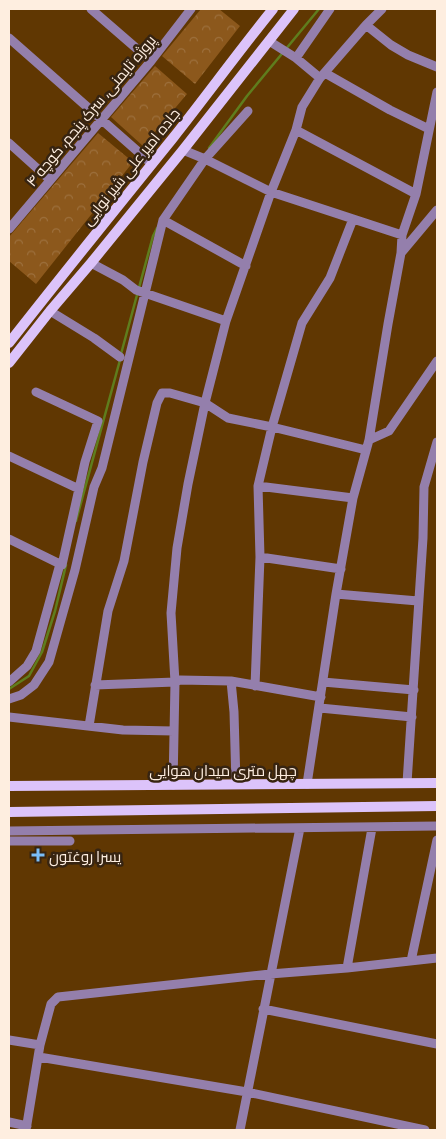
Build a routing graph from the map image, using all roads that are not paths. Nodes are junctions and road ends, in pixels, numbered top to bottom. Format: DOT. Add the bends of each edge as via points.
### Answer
graph roads {
  1 [pos="90,9"];
  2 [pos="192,9"];
  3 [pos="273,9"];
  4 [pos="294,9"];
  5 [pos="330,9"];
  6 [pos="382,9"];
  7 [pos="366,25"];
  8 [pos="9,38"];
  9 [pos="269,40"];
  10 [pos="296,58"];
  11 [pos="151,61"];
  12 [pos="437,67"];
  13 [pos="323,76"];
  14 [pos="437,92"];
  15 [pos="248,111"];
  16 [pos="100,120"];
  17 [pos="429,129"];
  18 [pos="296,130"];
  19 [pos="9,143"];
  20 [pos="183,150"];
  21 [pos="203,158"];
  22 [pos="152,164"];
  23 [pos="49,179"];
  24 [pos="271,192"];
  25 [pos="416,194"];
  26 [pos="437,210"];
  27 [pos="353,218"];
  28 [pos="163,220"];
  29 [pos="9,229"];
  30 [pos="402,235"];
  31 [pos="401,253"];
  32 [pos="91,263"];
  33 [pos="246,266"];
  34 [pos="146,292"];
  35 [pos="50,311"];
  36 [pos="226,321"];
  37 [pos="9,343"];
  38 [pos="120,357"];
  39 [pos="437,361"];
  40 [pos="9,363"];
  41 [pos="36,392"];
  42 [pos="205,403"];
  43 [pos="272,426"];
  44 [pos="369,440"];
  45 [pos="437,442"];
  46 [pos="366,450"];
  47 [pos="9,456"];
  48 [pos="258,486"];
  49 [pos="79,489"];
  50 [pos="353,498"];
  51 [pos="9,539"];
  52 [pos="260,557"];
  53 [pos="60,564"];
  54 [pos="341,569"];
  55 [pos="336,594"];
  56 [pos="418,601"];
  57 [pos="231,681"];
  58 [pos="9,682"];
  59 [pos="175,682"];
  60 [pos="323,682"];
  61 [pos="95,685"];
  62 [pos="254,686"];
  63 [pos="414,690"];
  64 [pos="321,697"];
  65 [pos="9,699"];
  66 [pos="320,708"];
  67 [pos="9,716"];
  68 [pos="412,718"];
  69 [pos="89,726"];
  70 [pos="174,731"];
  71 [pos="407,783"];
  72 [pos="437,783"];
  73 [pos="236,784"];
  74 [pos="307,784"];
  75 [pos="172,785"];
  76 [pos="9,786"];
  77 [pos="437,806"];
  78 [pos="9,812"];
  79 [pos="437,826"];
  80 [pos="300,828"];
  81 [pos="372,828"];
  82 [pos="9,831"];
  83 [pos="33,831"];
  84 [pos="437,840"];
  85 [pos="9,841"];
  86 [pos="33,841"];
  87 [pos="70,841"];
  88 [pos="437,958"];
  89 [pos="411,961"];
  90 [pos="347,968"];
  91 [pos="270,974"];
  92 [pos="263,1009"];
  93 [pos="9,1040"];
  94 [pos="437,1044"];
  95 [pos="40,1046"];
  96 [pos="39,1057"];
  97 [pos="247,1092"];
  98 [pos="9,1122"];
  99 [pos="27,1128"];
  100 [pos="240,1130"];
  101 [pos="424,1130"];
  1 -- 11 [label="street"];
  2 -- 11 [label="street, پروژه تایمنی، سرک پنجم، کوچه ۴"];
  3 -- 22 [label="main road, جاده امیر علی شیر نوایی"];
  4 -- 9 [label="main road"];
  5 -- 10 [label="street"];
  6 -- 7 [label="street"];
  7 -- 12 [label="street" via="391,45"];
  7 -- 13 [label="street"];
  8 -- 16 [label="street"];
  9 -- 10 [label="street"];
  9 -- 20 [label="main road"];
  10 -- 13 [label="street"];
  11 -- 16 [label="street, پروژه تایمنی، سرک پنجم، کوچه ۴"];
  13 -- 17 [label="street"];
  13 -- 18 [label="street" via="302,107"];
  14 -- 17 [label="street"];
  15 -- 21 [label="street"];
  16 -- 22 [label="street"];
  16 -- 23 [label="street, پروژه تایمنی، سرک پنجم، کوچه ۴"];
  17 -- 25 [label="street"];
  18 -- 24 [label="street"];
  18 -- 25 [label="street"];
  19 -- 23 [label="street"];
  20 -- 21 [label="street"];
  20 -- 32 [label="main road"];
  21 -- 24 [label="street"];
  21 -- 28 [label="street"];
  22 -- 37 [label="main road, جاده امیر علی شیر نوایی"];
  23 -- 29 [label="street, پروژه تایمنی، سرک پنجم، کوچه ۴"];
  24 -- 27 [label="street"];
  24 -- 33 [label="street"];
  25 -- 30 [label="street"];
  26 -- 31 [label="street"];
  27 -- 30 [label="street"];
  27 -- 43 [label="street" via="330,278 302,322"];
  28 -- 33 [label="street"];
  28 -- 34 [label="street"];
  30 -- 31 [label="street"];
  31 -- 44 [label="street"];
  32 -- 34 [label="street" via="136,290"];
  32 -- 35 [label="main road"];
  33 -- 36 [label="street"];
  34 -- 36 [label="street"];
  34 -- 65 [label="street" via="55,645 49,662 34,685"];
  35 -- 38 [label="street"];
  35 -- 40 [label="main road"];
  36 -- 42 [label="street"];
  39 -- 44 [label="street" via="389,431"];
  41 -- 49 [label="street" via="98,421"];
  42 -- 43 [label="street" via="228,418"];
  42 -- 59 [label="street" via="177,548 171,614"];
  42 -- 61 [label="street" via="170,393 162,393 158,403 124,560 108,611"];
  43 -- 46 [label="street"];
  43 -- 48 [label="street"];
  44 -- 46 [label="street"];
  45 -- 56 [label="street" via="424,486 424,538"];
  46 -- 50 [label="street"];
  47 -- 49 [label="street"];
  48 -- 50 [label="street"];
  48 -- 52 [label="street"];
  49 -- 53 [label="street"];
  50 -- 54 [label="street"];
  51 -- 53 [label="street"];
  52 -- 54 [label="street"];
  52 -- 62 [label="street"];
  53 -- 58 [label="street" via="36,651 27,666"];
  54 -- 55 [label="street"];
  55 -- 56 [label="street"];
  55 -- 60 [label="street"];
  56 -- 63 [label="street"];
  57 -- 59 [label="street"];
  57 -- 62 [label="street"];
  57 -- 73 [label="street"];
  59 -- 61 [label="street"];
  59 -- 70 [label="street"];
  60 -- 63 [label="street"];
  60 -- 64 [label="street"];
  61 -- 69 [label="street"];
  62 -- 64 [label="street"];
  63 -- 68 [label="street"];
  64 -- 66 [label="street"];
  66 -- 68 [label="street"];
  66 -- 74 [label="street"];
  67 -- 69 [label="street"];
  68 -- 71 [label="street"];
  69 -- 70 [label="street"];
  70 -- 75 [label="street"];
  71 -- 72 [label="main road, چهل متری میدان هوایی"];
  71 -- 74 [label="main road, چهل متری میدان هوایی"];
  73 -- 74 [label="main road, چهل متری میدان هوایی"];
  73 -- 75 [label="main road, چهل متری میدان هوایی"];
  75 -- 76 [label="main road, چهل متری میدان هوایی"];
  77 -- 78 [label="main road"];
  79 -- 81 [label="street"];
  80 -- 81 [label="street"];
  80 -- 83 [label="street"];
  80 -- 91 [label="street"];
  81 -- 90 [label="street"];
  82 -- 83 [label="street"];
  83 -- 86 [label="street"];
  84 -- 89 [label="street"];
  85 -- 86 [label="street"];
  86 -- 87 [label="street"];
  88 -- 89 [label="street"];
  89 -- 90 [label="street"];
  90 -- 91 [label="street"];
  91 -- 92 [label="street"];
  91 -- 95 [label="street" via="58,997 51,1004"];
  92 -- 94 [label="street"];
  92 -- 97 [label="street"];
  93 -- 95 [label="street"];
  95 -- 96 [label="street"];
  96 -- 97 [label="street"];
  96 -- 99 [label="street"];
  97 -- 100 [label="street"];
  97 -- 101 [label="street"];
  98 -- 99 [label="street"];
}
